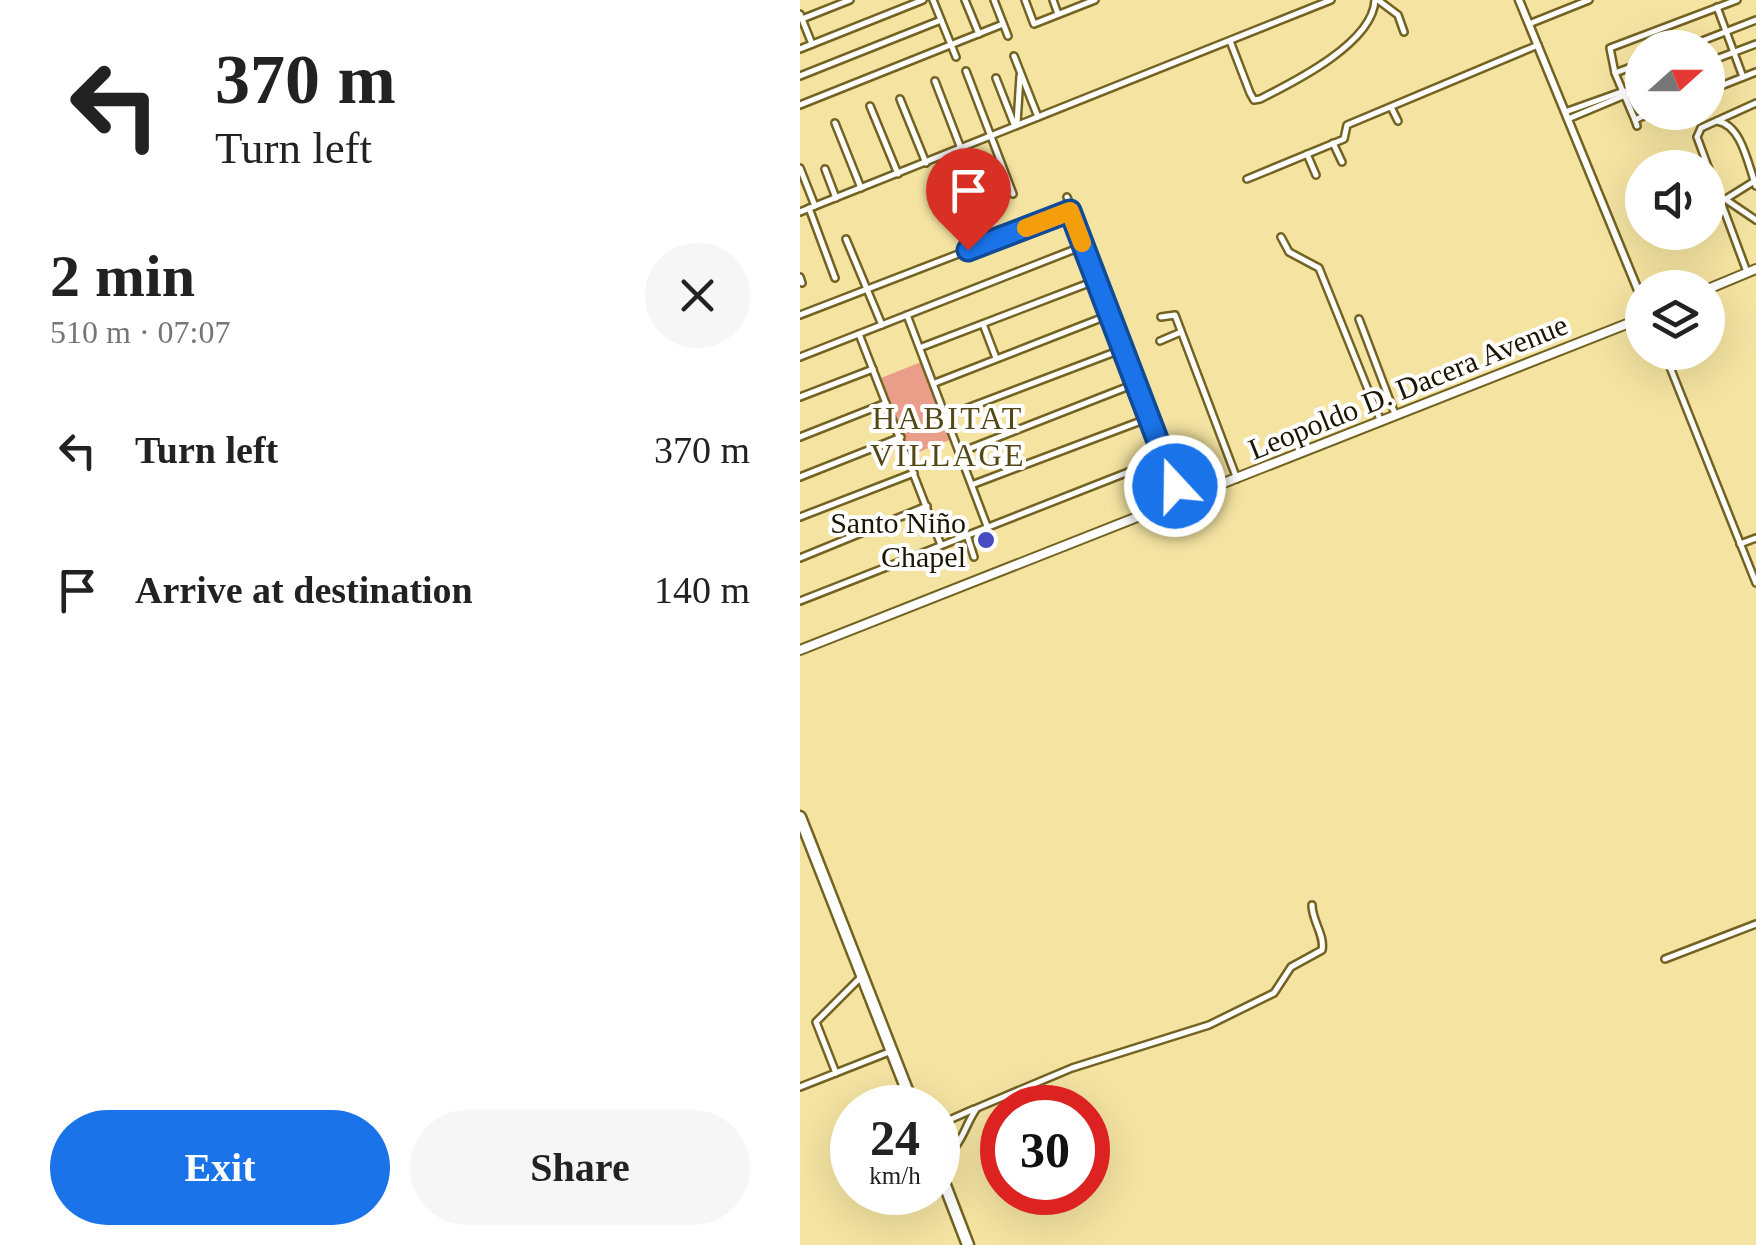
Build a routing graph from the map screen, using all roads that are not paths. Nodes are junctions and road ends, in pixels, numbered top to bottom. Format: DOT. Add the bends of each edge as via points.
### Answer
graph roads {
  1 [pos="850,0"];
  2 [pos="923,0"];
  3 [pos="933,0"];
  4 [pos="965,0"];
  5 [pos="994,0"];
  6 [pos="1025,0"];
  7 [pos="1053,0"];
  8 [pos="1094,0"];
  9 [pos="1331,0"];
  10 [pos="1376,0"];
  11 [pos="1519,0"];
  12 [pos="1589,0"];
  13 [pos="1737,0"];
  14 [pos="1717,8"];
  15 [pos="1058,14"];
  16 [pos="801,17"];
  17 [pos="941,20"];
  18 [pos="1756,20"];
  19 [pos="1003,24"];
  20 [pos="1529,24"];
  21 [pos="1404,32"];
  22 [pos="1726,32"];
  23 [pos="979,34"];
  24 [pos="1008,36"];
  25 [pos="1230,41"];
  26 [pos="812,44"];
  27 [pos="1756,44"];
  28 [pos="951,45"];
  29 [pos="1538,45"];
  30 [pos="800,49"];
  31 [pos="1734,52"];
  32 [pos="1725,55"];
  33 [pos="1014,56"];
  34 [pos="956,57"];
  35 [pos="1625,69"];
  36 [pos="966,71"];
  37 [pos="1756,72"];
  38 [pos="1020,73"];
  39 [pos="1615,73"];
  40 [pos="800,76"];
  41 [pos="1742,77"];
  42 [pos="996,78"];
  43 [pos="935,81"];
  44 [pos="1725,84"];
  45 [pos="1624,94"];
  46 [pos="900,99"];
  47 [pos="1756,103"];
  48 [pos="800,105"];
  49 [pos="870,106"];
  50 [pos="1391,106"];
  51 [pos="1038,116"];
  52 [pos="1567,116"];
  53 [pos="1725,117"];
  54 [pos="1398,121"];
  55 [pos="1725,122"];
  56 [pos="836,123"];
  57 [pos="1015,123"];
  58 [pos="990,134"];
  59 [pos="1334,143"];
  60 [pos="960,146"];
  61 [pos="1308,154"];
  62 [pos="1342,162"];
  63 [pos="926,163"];
  64 [pos="800,168"];
  65 [pos="826,169"];
  66 [pos="970,172"];
  67 [pos="898,174"];
  68 [pos="1316,175"];
  69 [pos="1247,179"];
  70 [pos="1755,183"];
  71 [pos="861,188"];
  72 [pos="1014,194"];
  73 [pos="1067,197"];
  74 [pos="836,198"];
  75 [pos="1725,199"];
  76 [pos="1725,201"];
  77 [pos="1725,205"];
  78 [pos="805,209"];
  79 [pos="1070,211"];
  80 [pos="1756,220"];
  81 [pos="1282,238"];
  82 [pos="846,239"];
  83 [pos="1083,246"];
  84 [pos="1630,270"];
  85 [pos="1752,270"];
  86 [pos="835,278"];
  87 [pos="1096,280"];
  88 [pos="1725,282"];
  89 [pos="866,289"];
  90 [pos="908,314"];
  91 [pos="800,315"];
  92 [pos="1110,315"];
  93 [pos="1161,318"];
  94 [pos="1359,319"];
  95 [pos="982,324"];
  96 [pos="882,325"];
  97 [pos="1625,325"];
  98 [pos="1181,332"];
  99 [pos="859,334"];
  100 [pos="1160,341"];
  101 [pos="921,347"];
  102 [pos="1124,349"];
  103 [pos="800,358"];
  104 [pos="996,359"];
  105 [pos="873,369"];
  106 [pos="1671,370"];
  107 [pos="935,383"];
  108 [pos="1137,384"];
  109 [pos="800,398"];
  110 [pos="886,403"];
  111 [pos="947,416"];
  112 [pos="1396,416"];
  113 [pos="1149,418"];
  114 [pos="1381,422"];
  115 [pos="800,436"];
  116 [pos="900,437"];
  117 [pos="961,452"];
  118 [pos="1164,458"];
  119 [pos="914,472"];
  120 [pos="800,476"];
  121 [pos="1237,479"];
  122 [pos="973,485"];
  123 [pos="1175,486"];
  124 [pos="927,506"];
  125 [pos="800,517"];
  126 [pos="988,526"];
  127 [pos="967,535"];
  128 [pos="1756,538"];
  129 [pos="1740,544"];
  130 [pos="941,545"];
  131 [pos="974,556"];
  132 [pos="800,558"];
  133 [pos="1754,573"];
  134 [pos="1756,583"];
  135 [pos="800,601"];
  136 [pos="800,650"];
  137 [pos="800,817"];
  138 [pos="1312,905"];
  139 [pos="1756,924"];
  140 [pos="1665,959"];
  141 [pos="862,976"];
  142 [pos="892,1051"];
  143 [pos="836,1073"];
  144 [pos="905,1085"];
  145 [pos="800,1087"];
  146 [pos="977,1108"];
  147 [pos="960,1115"];
  148 [pos="960,1142"];
  149 [pos="956,1215"];
  150 [pos="968,1245"];
  1 -- 16 [label="street"];
  2 -- 26 [label="street"];
  3 -- 17 [label="street"];
  4 -- 23 [label="street"];
  5 -- 19 [label="street"];
  6 -- 15 [label="street" via="1034,24"];
  7 -- 15 [label="street"];
  8 -- 15 [label="street"];
  9 -- 25 [label="street"];
  10 -- 21 [label="street" via="1398,16"];
  10 -- 25 [label="street" via="1336,57 1260,100 1250,93"];
  11 -- 20 [label="street"];
  12 -- 20 [label="street"];
  13 -- 14 [label="street"];
  14 -- 22 [label="street"];
  14 -- 39 [label="street" via="1612,47"];
  16 -- 26 [label="street"];
  17 -- 28 [label="street"];
  17 -- 40 [label="street"];
  18 -- 22 [label="street"];
  19 -- 23 [label="street"];
  19 -- 24 [label="street"];
  20 -- 29 [label="street"];
  22 -- 31 [label="street"];
  23 -- 28 [label="street"];
  25 -- 51 [label="street"];
  26 -- 30 [label="street"];
  27 -- 31 [label="street"];
  28 -- 34 [label="street"];
  28 -- 48 [label="street"];
  29 -- 50 [label="street"];
  29 -- 52 [label="street"];
  31 -- 32 [label="street"];
  31 -- 41 [label="street"];
  33 -- 38 [label="street"];
  35 -- 39 [label="street"];
  36 -- 58 [label="street"];
  37 -- 41 [label="street"];
  38 -- 51 [label="street"];
  38 -- 57 [label="street"];
  39 -- 45 [label="street"];
  41 -- 44 [label="street"];
  42 -- 57 [label="street"];
  43 -- 60 [label="street"];
  45 -- 52 [label="street"];
  46 -- 63 [label="street"];
  47 -- 53 [label="street"];
  49 -- 67 [label="street"];
  50 -- 54 [label="street"];
  50 -- 59 [label="street" via="1347,124 1346,137"];
  51 -- 57 [label="street"];
  52 -- 84 [label="street"];
  55 -- 70 [label="street" via="1735,131"];
  56 -- 71 [label="street"];
  57 -- 58 [label="street"];
  58 -- 60 [label="street"];
  58 -- 72 [label="street"];
  59 -- 61 [label="street"];
  59 -- 62 [label="street"];
  60 -- 63 [label="street"];
  60 -- 66 [label="street"];
  61 -- 68 [label="street"];
  61 -- 69 [label="street"];
  63 -- 67 [label="street"];
  64 -- 78 [label="street"];
  65 -- 74 [label="street"];
  67 -- 71 [label="street"];
  70 -- 75 [label="street"];
  71 -- 74 [label="street"];
  73 -- 79 [label="street"];
  74 -- 78 [label="street"];
  76 -- 80 [label="street"];
  77 -- 85 [label="street"];
  78 -- 86 [label="street"];
  79 -- 83 [label="street"];
  79 -- 89 [label="street"];
  81 -- 114 [label="street" via="1289,252 1319,268"];
  82 -- 89 [label="street"];
  83 -- 87 [label="street"];
  83 -- 90 [label="street"];
  85 -- 88 [label="main road"];
  87 -- 92 [label="street"];
  87 -- 95 [label="street"];
  89 -- 91 [label="street"];
  89 -- 96 [label="street"];
  90 -- 96 [label="street"];
  90 -- 101 [label="street"];
  92 -- 102 [label="street"];
  92 -- 104 [label="street"];
  93 -- 98 [label="street" via="1173,313"];
  94 -- 112 [label="street"];
  95 -- 101 [label="street"];
  95 -- 104 [label="street"];
  96 -- 99 [label="street"];
  97 -- 112 [label="main road, Leopoldo D. Dacera Avenue"];
  98 -- 100 [label="street"];
  98 -- 121 [label="street"];
  99 -- 103 [label="street"];
  99 -- 105 [label="street"];
  101 -- 107 [label="street"];
  102 -- 108 [label="street"];
  102 -- 111 [label="street"];
  104 -- 107 [label="street"];
  105 -- 109 [label="street"];
  105 -- 110 [label="street"];
  106 -- 129 [label="street"];
  107 -- 111 [label="street"];
  108 -- 113 [label="street"];
  108 -- 117 [label="street"];
  110 -- 115 [label="street"];
  110 -- 116 [label="street"];
  111 -- 117 [label="street"];
  112 -- 114 [label="main road, Leopoldo D. Dacera Avenue"];
  113 -- 118 [label="street"];
  113 -- 122 [label="street"];
  114 -- 121 [label="main road, Leopoldo D. Dacera Avenue"];
  116 -- 119 [label="street"];
  116 -- 120 [label="street"];
  117 -- 122 [label="street"];
  118 -- 123 [label="street"];
  118 -- 126 [label="street"];
  119 -- 124 [label="street"];
  119 -- 125 [label="street"];
  121 -- 136 [label="main road, Leopoldo D. Dacera Avenue"];
  122 -- 126 [label="street"];
  124 -- 130 [label="street"];
  124 -- 132 [label="street"];
  126 -- 127 [label="street"];
  127 -- 130 [label="street"];
  127 -- 131 [label="street"];
  128 -- 129 [label="street"];
  129 -- 133 [label="street"];
  130 -- 135 [label="street"];
  133 -- 134 [label="street"];
  137 -- 141 [label="highway"];
  138 -- 146 [label="street" via="1322,950 1291,967 1274,993 1209,1024 1072,1068"];
  139 -- 140 [label="street"];
  141 -- 142 [label="highway"];
  141 -- 143 [label="street" via="817,1020"];
  142 -- 143 [label="street"];
  142 -- 144 [label="highway"];
  143 -- 145 [label="street"];
  146 -- 147 [label="street"];
  146 -- 148 [label="street"];
  149 -- 150 [label="highway"];
}
